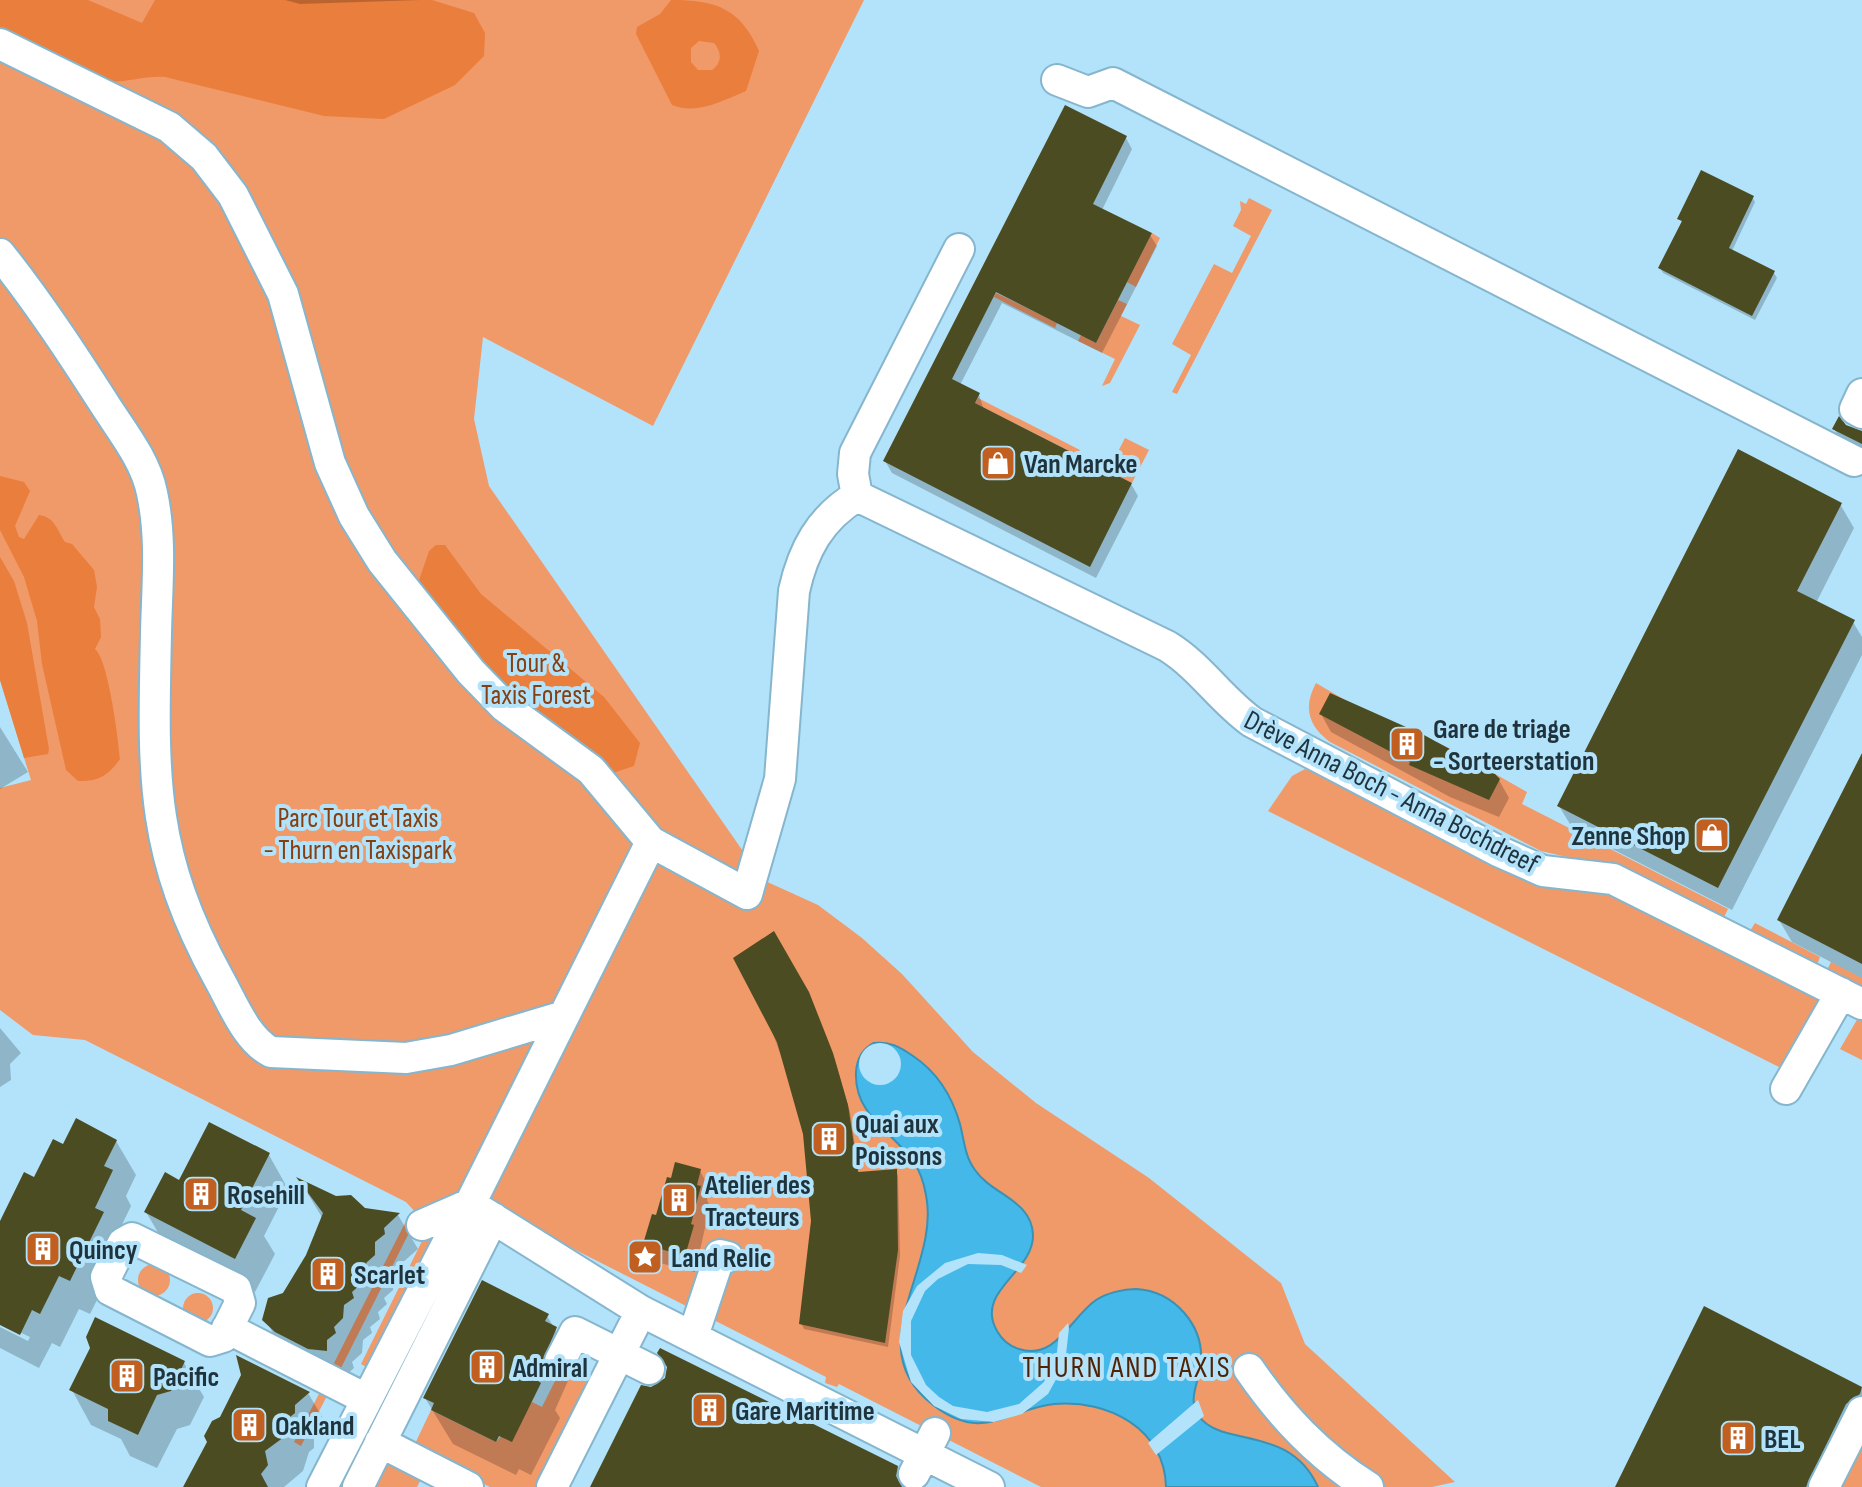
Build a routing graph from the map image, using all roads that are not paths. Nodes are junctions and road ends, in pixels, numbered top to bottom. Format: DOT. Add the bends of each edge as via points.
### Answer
graph roads {
  1 [pos="0,44"];
  2 [pos="1057,80"];
  3 [pos="959,249"];
  4 [pos="0,254"];
  5 [pos="1862,394"];
  6 [pos="1862,413"];
  7 [pos="1859,457"];
  8 [pos="857,496"];
  9 [pos="651,842"];
  10 [pos="1852,999"];
  11 [pos="564,1016"];
  12 [pos="1786,1089"];
  13 [pos="484,1212"];
  14 [pos="422,1225"];
  15 [pos="728,1257"];
  16 [pos="641,1311"];
  17 [pos="227,1328"];
  18 [pos="693,1336"];
  19 [pos="619,1354"];
  20 [pos="560,1361"];
  21 [pos="649,1369"];
  22 [pos="1249,1369"];
  23 [pos="373,1386"];
  24 [pos="1862,1412"];
  25 [pos="380,1442"];
  26 [pos="322,1487"];
  27 [pos="358,1487"];
  28 [pos="468,1487"];
  29 [pos="552,1487"];
  30 [pos="989,1487"];
  31 [pos="1368,1487"];
  32 [pos="1824,1487"];
  1 -- 9 [label="street" via="169,127 204,157 233,195 283,294 330,463 382,561 471,672 505,707 591,770"];
  2 -- 7 [label="street" via="1088,92 1113,83"];
  3 -- 8 [label="street" via="855,453"];
  4 -- 11 [label="street" via="55,326 138,456 152,490 158,534 154,745 163,841 198,941 255,1038 271,1052 406,1058"];
  5 -- 6 [label="street" via="1855,409"];
  8 -- 9 [label="street" via="825,521 799,568 780,779 747,894"];
  8 -- 10 [label="street, Drève Anna Boch - Anna Bochdreef" via="1167,646 1201,670 1232,708 1252,722 1498,851 1543,871 1613,879"];
  9 -- 11 [label="street"];
  10 -- 12 [label="street"];
  11 -- 13 [label="street"];
  13 -- 14 [label="street"];
  13 -- 16 [label="street"];
  13 -- 23 [label="street" via="450,1238"];
  13 -- 25 [label="street"];
  15 -- 18 [label="street" via="720,1255"];
  16 -- 18 [label="street"];
  16 -- 19 [label="street"];
  17 -- 23 [label="street"];
  18 -- 30 [label="street" via="759,1383"];
  19 -- 20 [label="street" via="575,1332"];
  19 -- 21 [label="street"];
  19 -- 29 [label="street"];
  22 -- 31 [label="street" via="1296,1431"];
  23 -- 26 [label="street"];
  24 -- 32 [label="street"];
  25 -- 27 [label="street"];
  25 -- 28 [label="street"];
}
